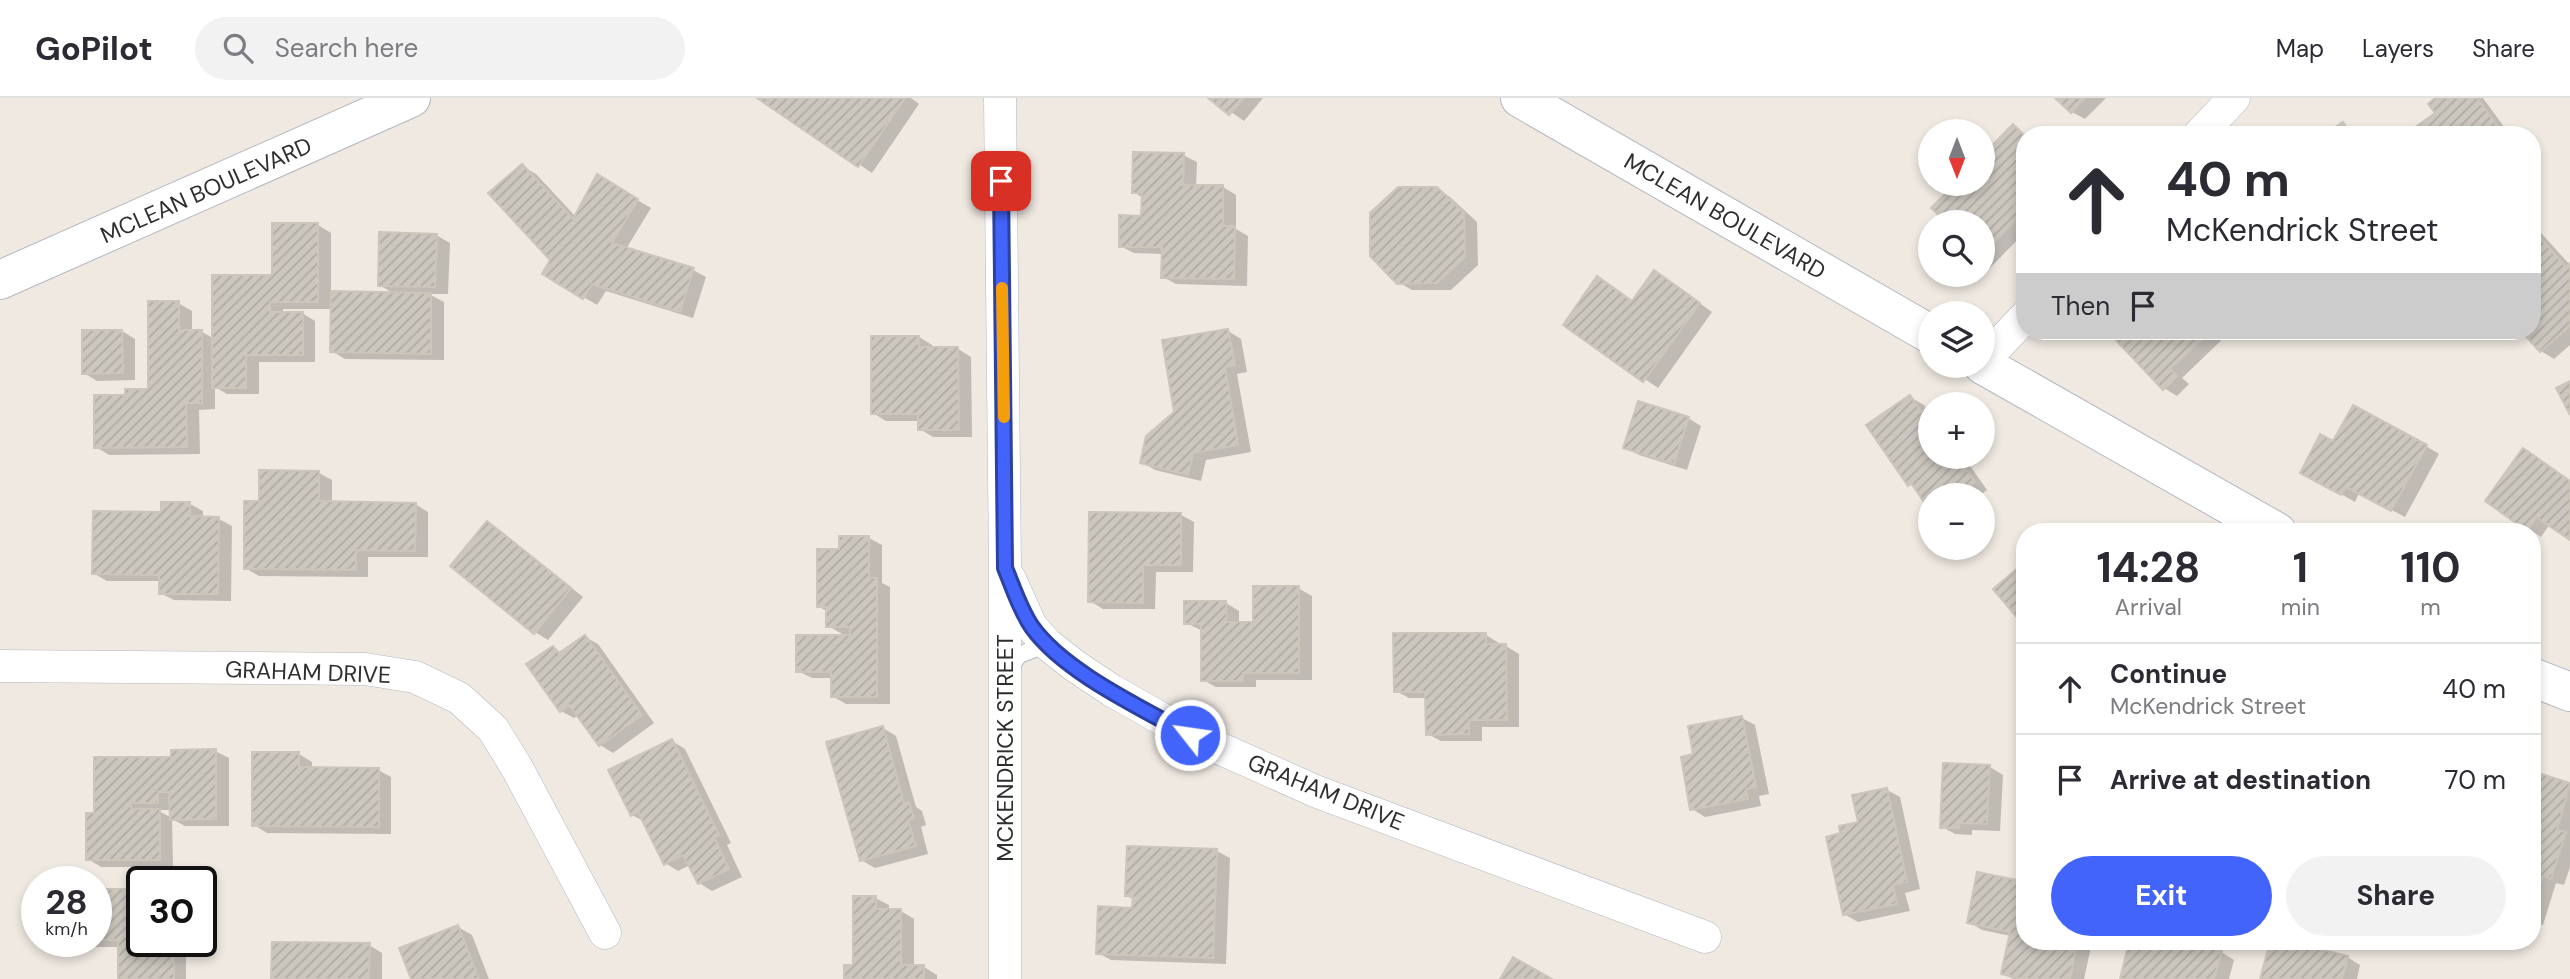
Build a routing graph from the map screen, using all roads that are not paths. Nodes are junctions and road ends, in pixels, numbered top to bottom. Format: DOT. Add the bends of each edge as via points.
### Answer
graph roads {
  1 [pos="411,98"];
  2 [pos="1000,98"];
  3 [pos="1520,98"];
  4 [pos="2234,98"];
  5 [pos="2208,126"];
  6 [pos="0,280"];
  7 [pos="1918,327"];
  8 [pos="2016,327"];
  9 [pos="1995,350"];
  10 [pos="1995,370"];
  11 [pos="2261,523"];
  12 [pos="1005,568"];
  13 [pos="1047,644"];
  14 [pos="0,666"];
  15 [pos="1005,676"];
  16 [pos="2541,681"];
  17 [pos="2570,692"];
  18 [pos="605,933"];
  19 [pos="1705,937"];
  20 [pos="1005,979"];
  1 -- 6 [label="street, MCLEAN BOULEVARD"];
  2 -- 12 [label="street, MCKENDRICK STREET"];
  3 -- 7 [label="street, MCLEAN BOULEVARD"];
  4 -- 5 [label="street"];
  8 -- 9 [label="street"];
  10 -- 11 [label="street"];
  12 -- 13 [label="street, GRAHAM DRIVE" via="1031,626"];
  12 -- 15 [label="street, MCKENDRICK STREET"];
  13 -- 15 [label="lane" via="1019,655"];
  13 -- 19 [label="street, GRAHAM DRIVE" via="1111,690 1190,735 1315,790"];
  14 -- 18 [label="street, GRAHAM DRIVE" via="365,669 415,677 459,698 493,729"];
  15 -- 20 [label="street, MCKENDRICK STREET"];
  16 -- 17 [label="street"];
}
